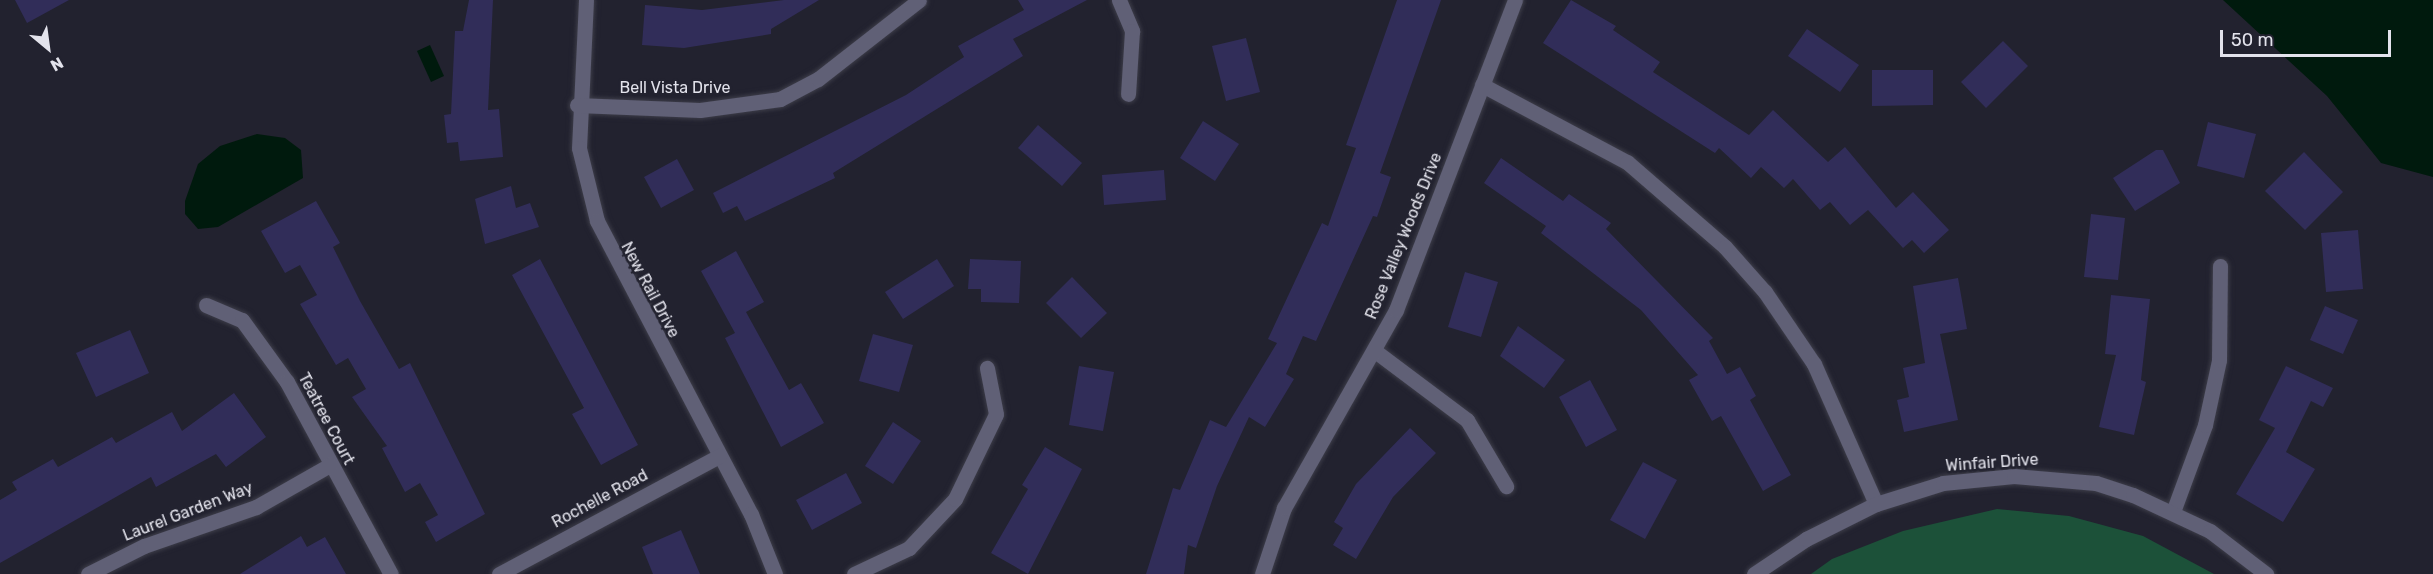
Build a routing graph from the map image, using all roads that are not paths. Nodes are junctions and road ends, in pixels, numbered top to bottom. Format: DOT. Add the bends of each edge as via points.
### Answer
graph roads {
  1 [pos="586,0"];
  2 [pos="919,0"];
  3 [pos="1119,0"];
  4 [pos="1515,0"];
  5 [pos="1482,85"];
  6 [pos="1128,94"];
  7 [pos="577,105"];
  8 [pos="2220,266"];
  9 [pos="206,305"];
  10 [pos="1375,351"];
  11 [pos="987,368"];
  12 [pos="718,456"];
  13 [pos="330,465"];
  14 [pos="1506,486"];
  15 [pos="1876,504"];
  16 [pos="2173,512"];
  17 [pos="88,574"];
  18 [pos="391,574"];
  19 [pos="499,574"];
  20 [pos="775,574"];
  21 [pos="854,574"];
  22 [pos="1262,574"];
  23 [pos="1754,574"];
  24 [pos="2266,574"];
  1 -- 7 [label="street, New Rail Drive"];
  2 -- 7 [label="street, Bell Vista Drive" via="818,79 780,99 700,110"];
  3 -- 6 [label="street" via="1132,31"];
  4 -- 5 [label="street, Rose Valley Woods Drive"];
  5 -- 10 [label="street, Rose Valley Woods Drive" via="1396,310"];
  5 -- 15 [label="street" via="1627,162 1725,247 1766,292 1814,364"];
  7 -- 12 [label="street, New Rail Drive" via="586,188 608,251"];
  8 -- 16 [label="street" via="2217,370 2205,424"];
  9 -- 13 [label="street, Teatree Court" via="242,320 287,382"];
  10 -- 14 [label="street" via="1467,420"];
  10 -- 22 [label="street, Rose Valley Woods Drive" via="1284,508"];
  11 -- 21 [label="street" via="996,414 955,499 909,548"];
  12 -- 19 [label="street, Rochelle Road"];
  12 -- 20 [label="street, New Rail Drive"];
  13 -- 17 [label="street, Laurel Garden Way" via="256,507 144,546"];
  13 -- 18 [label="street, Teatree Court"];
  15 -- 16 [label="street, Winfair Drive" via="1943,483 2014,476 2096,483"];
  15 -- 23 [label="street, Winfair Drive" via="1806,539"];
  16 -- 24 [label="street, Winfair Drive" via="2210,531"];
}
